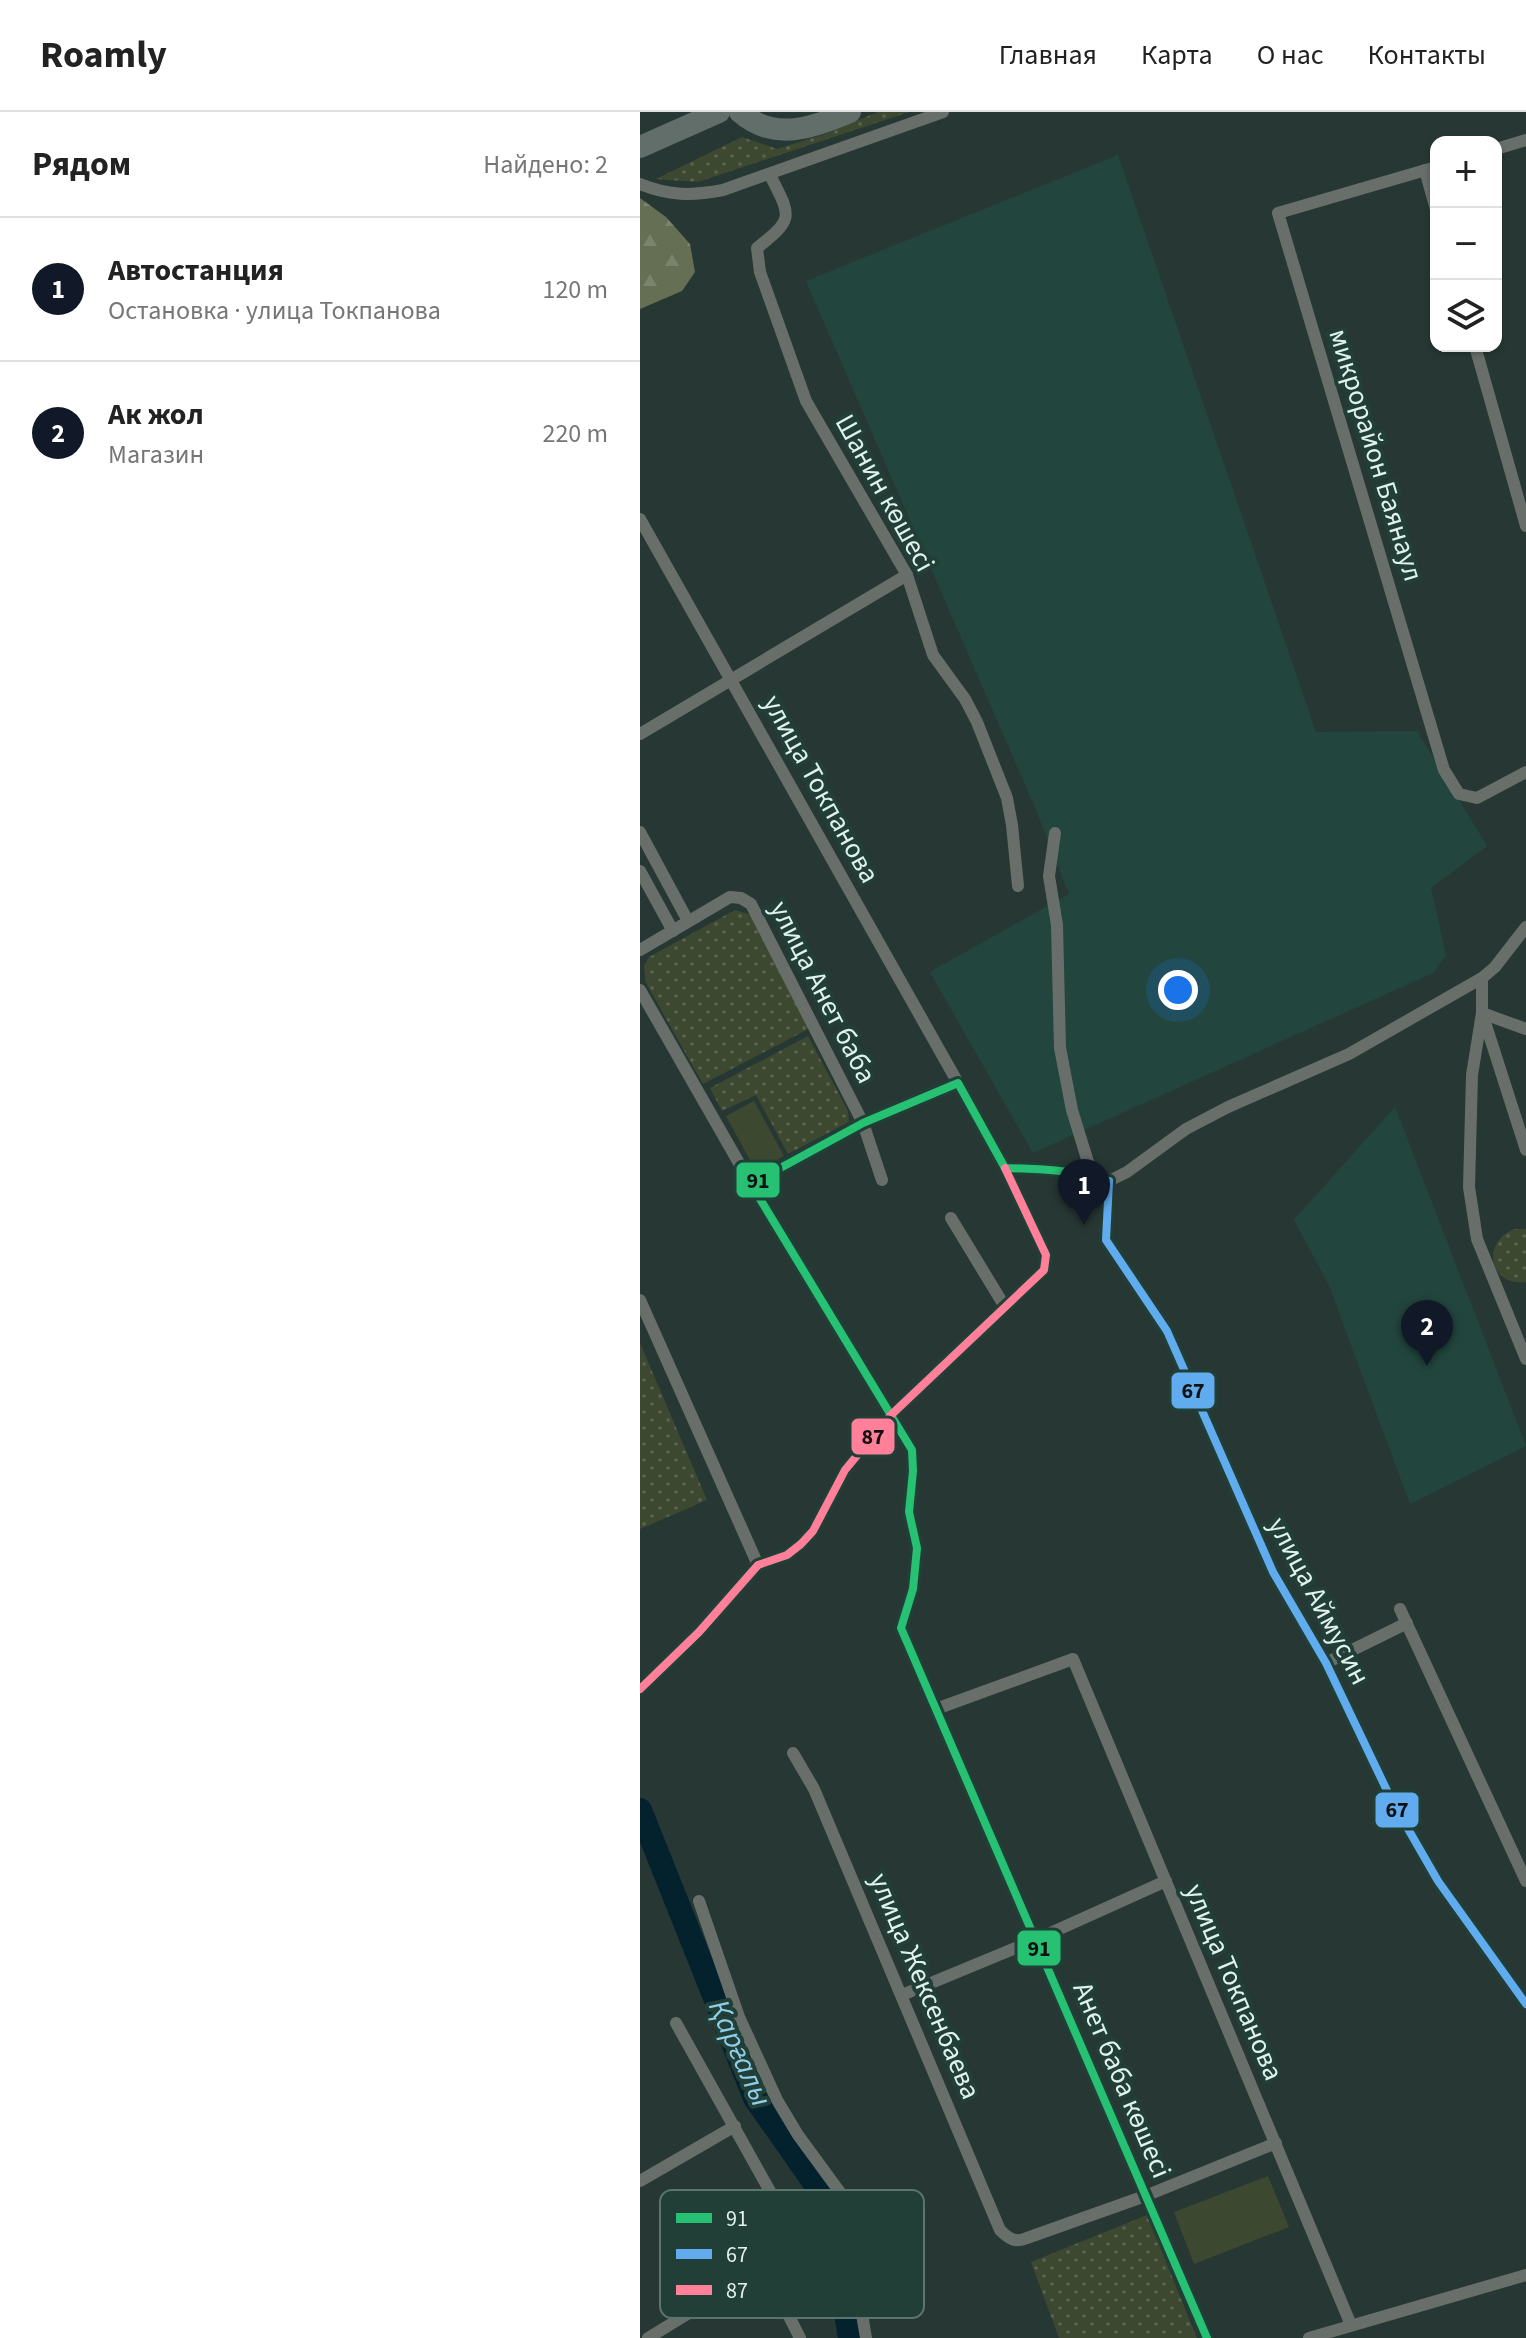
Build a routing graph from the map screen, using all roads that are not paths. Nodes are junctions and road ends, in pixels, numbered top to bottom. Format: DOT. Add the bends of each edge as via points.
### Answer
graph roads {
  1 [pos="719,112"];
  2 [pos="740,112"];
  3 [pos="850,112"];
  4 [pos="943,112"];
  5 [pos="1526,140"];
  6 [pos="640,147"];
  7 [pos="1502,147"];
  8 [pos="1430,168"];
  9 [pos="770,175"];
  10 [pos="640,184"];
  11 [pos="1477,352"];
  12 [pos="1523,502"];
  13 [pos="640,519"];
  14 [pos="1526,526"];
  15 [pos="907,575"];
  16 [pos="732,680"];
  17 [pos="640,734"];
  18 [pos="1526,772"];
  19 [pos="640,832"];
  20 [pos="1055,833"];
  21 [pos="640,871"];
  22 [pos="1018,886"];
  23 [pos="688,921"];
  24 [pos="1526,927"];
  25 [pos="673,931"];
  26 [pos="640,950"];
  27 [pos="1482,978"];
  28 [pos="640,990"];
  29 [pos="1482,1013"];
  30 [pos="1526,1029"];
  31 [pos="952,1086"];
  32 [pos="863,1123"];
  33 [pos="1526,1150"];
  34 [pos="1005,1168"];
  35 [pos="1092,1175"];
  36 [pos="882,1180"];
  37 [pos="756,1181"];
  38 [pos="1109,1181"];
  39 [pos="951,1218"];
  40 [pos="640,1300"];
  41 [pos="1005,1307"];
  42 [pos="1526,1359"];
  43 [pos="890,1416"];
  44 [pos="758,1565"];
  45 [pos="1400,1609"];
  46 [pos="1407,1623"];
  47 [pos="1326,1663"];
  48 [pos="640,1689"];
  49 [pos="936,1709"];
  50 [pos="793,1753"];
  51 [pos="1166,1881"];
  52 [pos="1526,1881"];
  53 [pos="699,1901"];
  54 [pos="1035,1940"];
  55 [pos="902,1995"];
  56 [pos="1526,2004"];
  57 [pos="676,2023"];
  58 [pos="735,2126"];
  59 [pos="1276,2143"];
  60 [pos="640,2181"];
  61 [pos="770,2190"];
  62 [pos="838,2190"];
  63 [pos="1145,2196"];
  64 [pos="1526,2275"];
  65 [pos="681,2318"];
  66 [pos="790,2318"];
  67 [pos="863,2318"];
  68 [pos="1351,2325"];
  69 [pos="648,2338"];
  70 [pos="800,2338"];
  71 [pos="866,2338"];
  72 [pos="1207,2338"];
  73 [pos="1309,2338"];
  1 -- 6 [label="highway"];
  2 -- 3 [label="highway" via="755,124 783,131"];
  4 -- 9 [label="street"];
  5 -- 7 [label="street"];
  8 -- 18 [label="street, микрорайон Баянаул" via="1278,213 1444,770 1459,794 1477,798"];
  9 -- 10 [label="street" via="689,196"];
  9 -- 15 [label="street, Шанин көшесі" via="787,220 757,248 760,272 806,401"];
  11 -- 12 [label="street"];
  12 -- 14 [label="street"];
  13 -- 16 [label="street, улица Токпанова"];
  15 -- 16 [label="street"];
  15 -- 22 [label="street, Шанин көшесі" via="933,655 977,722 1007,798"];
  16 -- 17 [label="street"];
  16 -- 31 [label="street, улица Токпанова"];
  19 -- 23 [label="street"];
  20 -- 35 [label="street" via="1049,876 1057,925 1060,1048"];
  21 -- 25 [label="street"];
  23 -- 25 [label="street, улица Анет баба"];
  23 -- 32 [label="street, улица Анет баба" via="730,897 754,907"];
  24 -- 27 [label="street"];
  25 -- 26 [label="street, улица Анет баба"];
  27 -- 29 [label="street"];
  27 -- 38 [label="street" via="1349,1054 1186,1129"];
  28 -- 37 [label="street"];
  29 -- 30 [label="street"];
  29 -- 33 [label="street"];
  29 -- 42 [label="street" via="1472,1075 1469,1187 1477,1239"];
  31 -- 32 [label="street"];
  31 -- 34 [label="street, улица Токпанова"];
  32 -- 36 [label="street"];
  32 -- 37 [label="street"];
  34 -- 35 [label="street"];
  34 -- 41 [label="street, улица Токпанова" via="1047,1263"];
  35 -- 38 [label="street"];
  37 -- 43 [label="street"];
  38 -- 47 [label="street, улица Аймусин" via="1106,1240 1167,1331 1273,1572"];
  39 -- 41 [label="street"];
  40 -- 44 [label="street"];
  41 -- 43 [label="street"];
  43 -- 44 [label="street" via="845,1470 813,1531 787,1555"];
  43 -- 49 [label="street, Анет баба көшесі" via="912,1450 909,1512 917,1548 913,1589 901,1628"];
  44 -- 48 [label="street"];
  45 -- 46 [label="street"];
  46 -- 47 [label="street"];
  46 -- 52 [label="street"];
  47 -- 56 [label="street, улица Аймусин" via="1392,1801 1438,1881"];
  49 -- 51 [label="street, улица Токпанова" via="1073,1659"];
  49 -- 54 [label="street, Анет баба көшесі"];
  50 -- 55 [label="street, улица Жексенбаева" via="814,1789"];
  51 -- 54 [label="street"];
  51 -- 59 [label="street, улица Токпанова"];
  53 -- 62 [label="street" via="739,2017 777,2100"];
  54 -- 55 [label="street"];
  54 -- 63 [label="street, Анет баба көшесі"];
  55 -- 63 [label="street, улица Жексенбаева" via="1000,2230 1009,2239 1020,2241"];
  57 -- 58 [label="street"];
  58 -- 60 [label="street"];
  58 -- 61 [label="street"];
  59 -- 63 [label="street"];
  59 -- 68 [label="street, улица Токпанова"];
  63 -- 72 [label="street, Анет баба көшесі"];
  64 -- 68 [label="street"];
  65 -- 69 [label="street"];
  66 -- 70 [label="street"];
  67 -- 71 [label="street"];
  68 -- 73 [label="street"];
}
